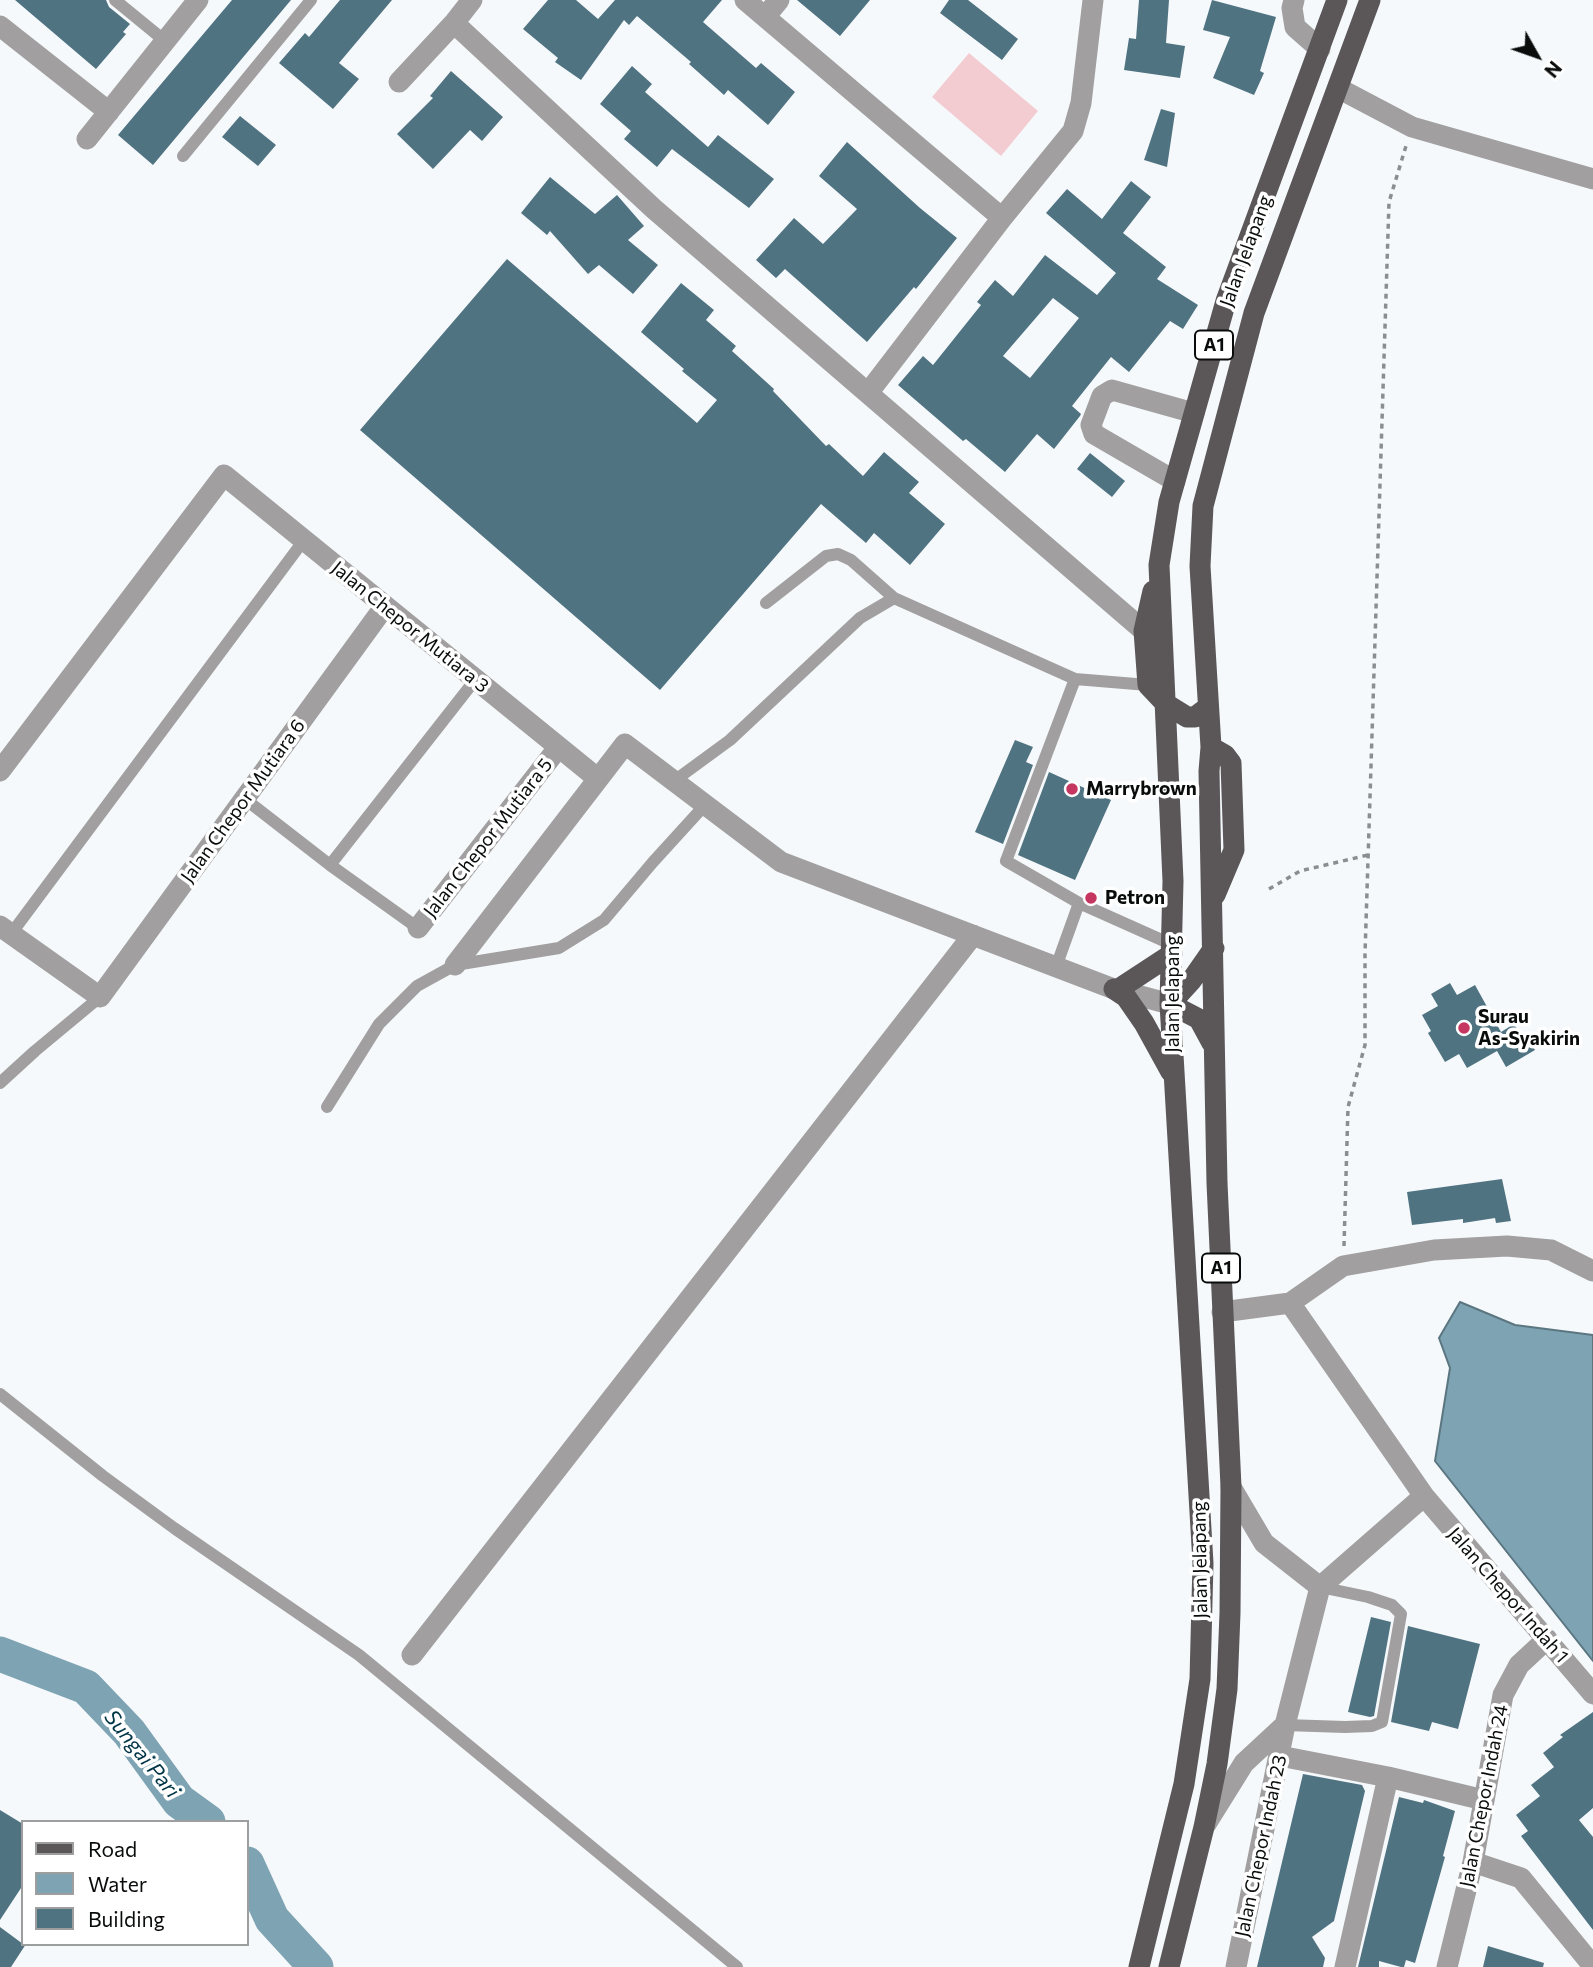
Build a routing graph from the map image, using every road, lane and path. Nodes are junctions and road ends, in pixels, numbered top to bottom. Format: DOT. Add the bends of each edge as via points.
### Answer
graph roads {
  1 [pos="115,0"];
  2 [pos="198,0"];
  3 [pos="311,0"];
  4 [pos="472,0"];
  5 [pos="745,0"];
  6 [pos="779,0"];
  7 [pos="1093,0"];
  8 [pos="1294,0"];
  9 [pos="1337,0"];
  10 [pos="1370,0"];
  11 [pos="765,17"];
  12 [pos="454,23"];
  13 [pos="0,26"];
  14 [pos="165,41"];
  15 [pos="1321,49"];
  16 [pos="399,82"];
  17 [pos="1338,88"];
  18 [pos="109,112"];
  19 [pos="1412,127"];
  20 [pos="88,139"];
  21 [pos="183,156"];
  22 [pos="1593,179"];
  23 [pos="1002,218"];
  24 [pos="868,393"];
  25 [pos="1194,413"];
  26 [pos="1175,481"];
  27 [pos="303,540"];
  28 [pos="1159,565"];
  29 [pos="894,598"];
  30 [pos="766,603"];
  31 [pos="385,606"];
  32 [pos="1144,631"];
  33 [pos="1075,679"];
  34 [pos="475,680"];
  35 [pos="1148,685"];
  36 [pos="1166,704"];
  37 [pos="1207,708"];
  38 [pos="558,748"];
  39 [pos="0,771"];
  40 [pos="597,778"];
  41 [pos="674,781"];
  42 [pos="244,799"];
  43 [pos="704,806"];
  44 [pos="1368,855"];
  45 [pos="330,865"];
  46 [pos="1269,889"];
  47 [pos="1079,903"];
  48 [pos="418,928"];
  49 [pos="6,930"];
  50 [pos="973,935"];
  51 [pos="1214,948"];
  52 [pos="1172,950"];
  53 [pos="456,965"];
  54 [pos="1056,967"];
  55 [pos="1115,990"];
  56 [pos="100,997"];
  57 [pos="1170,1004"];
  58 [pos="1215,1048"];
  59 [pos="1174,1077"];
  60 [pos="0,1083"];
  61 [pos="327,1107"];
  62 [pos="1343,1266"];
  63 [pos="1593,1271"];
  64 [pos="1290,1303"];
  65 [pos="1222,1312"];
  66 [pos="0,1394"];
  67 [pos="1231,1487"];
  68 [pos="1424,1496"];
  69 [pos="1320,1587"];
  70 [pos="1547,1639"];
  71 [pos="412,1655"];
  72 [pos="1593,1694"];
  73 [pos="1285,1725"];
  74 [pos="1280,1756"];
  75 [pos="1388,1777"];
  76 [pos="1484,1800"];
  77 [pos="1204,1827"];
  78 [pos="1473,1862"];
  79 [pos="1593,1966"];
  80 [pos="737,1967"];
  81 [pos="1139,1967"];
  82 [pos="1169,1967"];
  83 [pos="1236,1967"];
  84 [pos="1345,1967"];
  85 [pos="1447,1967"];
  1 -- 14 [label="lane"];
  2 -- 14 [label="street"];
  3 -- 21 [label="lane"];
  4 -- 12 [label="street"];
  5 -- 11 [label="street"];
  6 -- 11 [label="street"];
  7 -- 23 [label="street" via="1081,103 1073,131"];
  8 -- 15 [label="street" via="1295,27"];
  9 -- 15 [label="main road, Jalan Jelapang / A1"];
  10 -- 17 [label="main road, Jalan Jelapang / A1"];
  11 -- 23 [label="street"];
  12 -- 16 [label="street"];
  12 -- 24 [label="street" via="654,209"];
  13 -- 18 [label="street"];
  14 -- 18 [label="street"];
  15 -- 25 [label="main road, Jalan Jelapang / A1" via="1226,301"];
  17 -- 19 [label="street"];
  17 -- 37 [label="main road, Jalan Jelapang / A1" via="1254,313 1203,506 1200,566"];
  18 -- 20 [label="street"];
  19 -- 22 [label="street"];
  19 -- 44 [label="path" via="1389,202"];
  23 -- 24 [label="street"];
  24 -- 32 [label="street"];
  25 -- 26 [label="main road, Jalan Jelapang / A1"];
  25 -- 26 [label="street" via="1112,390 1102,397 1091,425 1094,434"];
  26 -- 28 [label="main road, Jalan Jelapang / A1"];
  27 -- 31 [label="street, Jalan Chepor Mutiara 3"];
  27 -- 39 [label="street, Jalan Chepor Mutiara 3" via="224,475"];
  27 -- 49 [label="lane"];
  28 -- 32 [label="main road"];
  28 -- 36 [label="main road, Jalan Jelapang / A1"];
  29 -- 30 [label="lane" via="838,554 826,556"];
  29 -- 33 [label="lane"];
  29 -- 41 [label="lane" via="860,618 730,740"];
  31 -- 34 [label="street, Jalan Chepor Mutiara 3"];
  31 -- 42 [label="street, Jalan Chepor Mutiara 6"];
  32 -- 35 [label="main road"];
  33 -- 35 [label="lane"];
  33 -- 47 [label="lane" via="1006,861"];
  34 -- 38 [label="street, Jalan Chepor Mutiara 3"];
  34 -- 45 [label="lane"];
  35 -- 36 [label="main road"];
  36 -- 37 [label="main road" via="1187,717"];
  36 -- 52 [label="main road, Jalan Jelapang / A1"];
  37 -- 51 [label="main road, Jalan Jelapang / A1" via="1211,747 1231,764 1234,850 1213,899"];
  38 -- 40 [label="street, Jalan Chepor Mutiara 3"];
  38 -- 48 [label="street, Jalan Chepor Mutiara 5"];
  40 -- 41 [label="street" via="625,744"];
  40 -- 53 [label="street"];
  41 -- 43 [label="street"];
  42 -- 45 [label="lane"];
  42 -- 56 [label="street, Jalan Chepor Mutiara 6"];
  43 -- 50 [label="street" via="781,862"];
  43 -- 53 [label="lane" via="604,920 559,948"];
  44 -- 46 [label="path" via="1300,871"];
  44 -- 62 [label="path" via="1365,1045 1348,1107"];
  45 -- 48 [label="lane"];
  47 -- 52 [label="lane"];
  47 -- 54 [label="lane"];
  49 -- 56 [label="street"];
  50 -- 54 [label="street"];
  50 -- 71 [label="street"];
  51 -- 57 [label="main road"];
  51 -- 58 [label="main road, Jalan Jelapang / A1"];
  52 -- 55 [label="main road"];
  52 -- 57 [label="main road, Jalan Jelapang / A1"];
  53 -- 61 [label="lane" via="417,986 379,1024"];
  54 -- 55 [label="street"];
  55 -- 57 [label="street"];
  55 -- 59 [label="main road" via="1144,1023"];
  56 -- 60 [label="lane"];
  57 -- 58 [label="main road" via="1199,1019"];
  57 -- 59 [label="main road, Jalan Jelapang / A1"];
  58 -- 65 [label="main road, Jalan Jelapang / A1"];
  59 -- 81 [label="main road, Jalan Jelapang / A1" via="1203,1563 1200,1679 1184,1784"];
  62 -- 63 [label="street" via="1434,1250 1507,1246 1551,1250"];
  62 -- 64 [label="street"];
  64 -- 65 [label="street"];
  64 -- 68 [label="street, Jalan Chepor Indah 1"];
  65 -- 67 [label="main road, Jalan Jelapang / A1"];
  66 -- 80 [label="lane" via="174,1528 359,1655"];
  67 -- 69 [label="street" via="1264,1543"];
  67 -- 77 [label="main road, Jalan Jelapang / A1" via="1227,1689"];
  68 -- 69 [label="street"];
  68 -- 70 [label="street, Jalan Chepor Indah 1"];
  69 -- 73 [label="street, Jalan Chepor Indah 23"];
  69 -- 73 [label="lane" via="1368,1597 1392,1605 1401,1614 1382,1722 1345,1727"];
  70 -- 72 [label="street, Jalan Chepor Indah 1"];
  70 -- 76 [label="street, Jalan Chepor Indah 24" via="1519,1665 1503,1695"];
  73 -- 74 [label="street, Jalan Chepor Indah 23"];
  73 -- 77 [label="street" via="1244,1763"];
  74 -- 75 [label="street"];
  74 -- 83 [label="street, Jalan Chepor Indah 23"];
  75 -- 76 [label="street"];
  75 -- 84 [label="street"];
  76 -- 78 [label="street, Jalan Chepor Indah 24"];
  77 -- 82 [label="main road, Jalan Jelapang / A1"];
  78 -- 79 [label="street" via="1521,1878"];
  78 -- 85 [label="street, Jalan Chepor Indah 24"];
}
